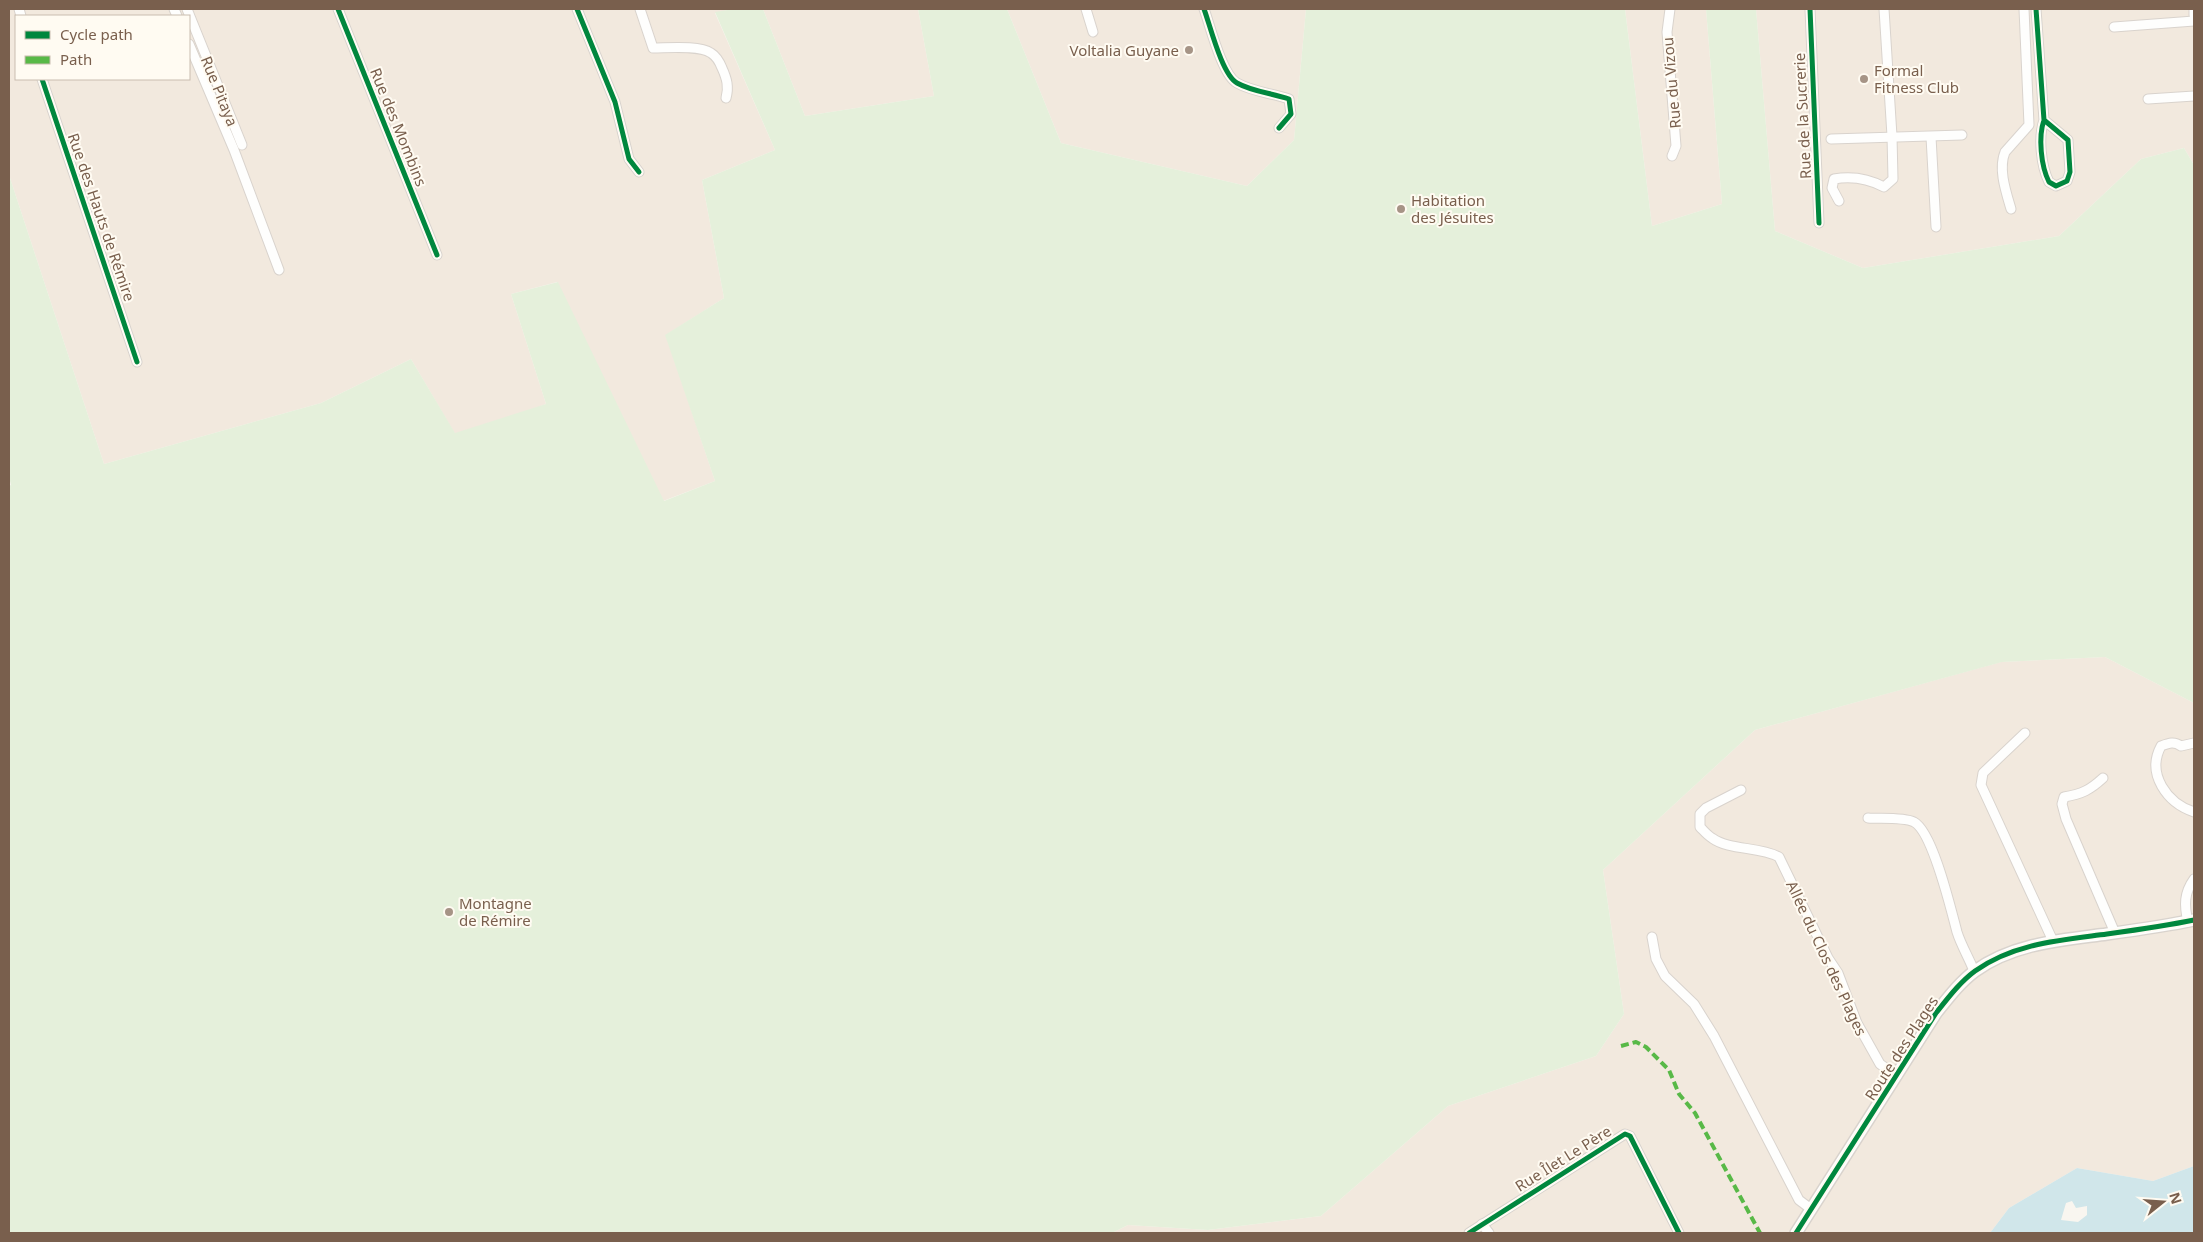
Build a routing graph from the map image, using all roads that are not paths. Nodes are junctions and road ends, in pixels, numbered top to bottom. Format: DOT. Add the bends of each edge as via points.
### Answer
graph roads {
  1 [pos="338,9"];
  2 [pos="577,9"];
  3 [pos="640,9"];
  4 [pos="1086,9"];
  5 [pos="1204,9"];
  6 [pos="1670,9"];
  7 [pos="1810,9"];
  8 [pos="1884,9"];
  9 [pos="2024,9"];
  10 [pos="2036,9"];
  11 [pos="2194,9"];
  12 [pos="2194,15"];
  13 [pos="190,16"];
  14 [pos="2194,21"];
  15 [pos="2114,27"];
  16 [pos="1093,32"];
  17 [pos="190,46"];
  18 [pos="42,80"];
  19 [pos="2194,96"];
  20 [pos="726,98"];
  21 [pos="2148,99"];
  22 [pos="2044,120"];
  23 [pos="1279,128"];
  24 [pos="1962,135"];
  25 [pos="1892,136"];
  26 [pos="1931,137"];
  27 [pos="1831,139"];
  28 [pos="242,145"];
  29 [pos="1672,156"];
  30 [pos="639,172"];
  31 [pos="1839,201"];
  32 [pos="2011,209"];
  33 [pos="1819,223"];
  34 [pos="1936,228"];
  35 [pos="437,255"];
  36 [pos="279,270"];
  37 [pos="137,362"];
  38 [pos="2025,733"];
  39 [pos="2194,743"];
  40 [pos="2103,778"];
  41 [pos="1741,790"];
  42 [pos="2194,812"];
  43 [pos="1868,818"];
  44 [pos="2194,879"];
  45 [pos="2191,921"];
  46 [pos="2114,933"];
  47 [pos="1652,937"];
  48 [pos="2053,941"];
  49 [pos="1974,971"];
  50 [pos="1897,1076"];
  51 [pos="1811,1209"];
  52 [pos="1482,1224"];
  53 [pos="1469,1233"];
  54 [pos="1489,1233"];
  55 [pos="1679,1233"];
  56 [pos="1796,1233"];
  1 -- 35 [label="street, Rue des Mombins"];
  2 -- 30 [label="street" via="615,102 629,159"];
  3 -- 20 [label="street" via="653,48 701,49 712,53 726,78"];
  4 -- 16 [label="street"];
  5 -- 23 [label="street" via="1226,68 1235,82 1289,99 1291,114"];
  6 -- 29 [label="street, Rue du Vizou" via="1667,32 1676,146"];
  7 -- 33 [label="street, Rue de la Sucrerie"];
  8 -- 25 [label="street"];
  9 -- 32 [label="street" via="2030,125 2003,157 2004,184"];
  10 -- 22 [label="street"];
  11 -- 12 [label="street"];
  13 -- 28 [label="street, Rue Pitaya"];
  14 -- 15 [label="street"];
  17 -- 36 [label="street" via="234,150"];
  18 -- 37 [label="street, Rue des Hauts de Rémire"];
  19 -- 21 [label="street"];
  22 -- 22 [label="street" via="2040,129 2045,174 2056,186 2067,181 2070,172 2068,140"];
  24 -- 26 [label="street"];
  25 -- 26 [label="street"];
  25 -- 27 [label="street"];
  25 -- 31 [label="street" via="1893,179 1888,186 1884,188 1876,183 1846,177 1834,179 1832,188"];
  26 -- 34 [label="street"];
  38 -- 48 [label="street" via="1983,773 1980,785"];
  39 -- 42 [label="street" via="2161,746 2156,756 2159,782 2175,804"];
  40 -- 46 [label="street" via="2082,794 2064,797 2062,804"];
  41 -- 50 [label="street, Allée du Clos des Plages" via="1706,808 1700,814 1700,827 1713,839 1767,851 1779,857 1838,973 1857,1023 1880,1064"];
  43 -- 49 [label="street" via="1907,820 1922,830 1945,884 1958,934"];
  44 -- 45 [label="street" via="2186,891 2184,906"];
  45 -- 46 [label="street, Route des Plages"];
  46 -- 48 [label="street, Route des Plages"];
  47 -- 51 [label="street" via="1656,959 1665,976 1694,1004 1714,1036 1799,1200"];
  48 -- 49 [label="street, Route des Plages" via="1996,958"];
  49 -- 50 [label="street, Route des Plages" via="1936,1013"];
  50 -- 51 [label="street, Route des Plages"];
  51 -- 56 [label="street, Route des Plages"];
  52 -- 53 [label="street, Rue Îlet Le Père"];
  52 -- 54 [label="street"];
  52 -- 55 [label="street, Rue Îlet Le Père" via="1625,1134 1630,1136"];
}
